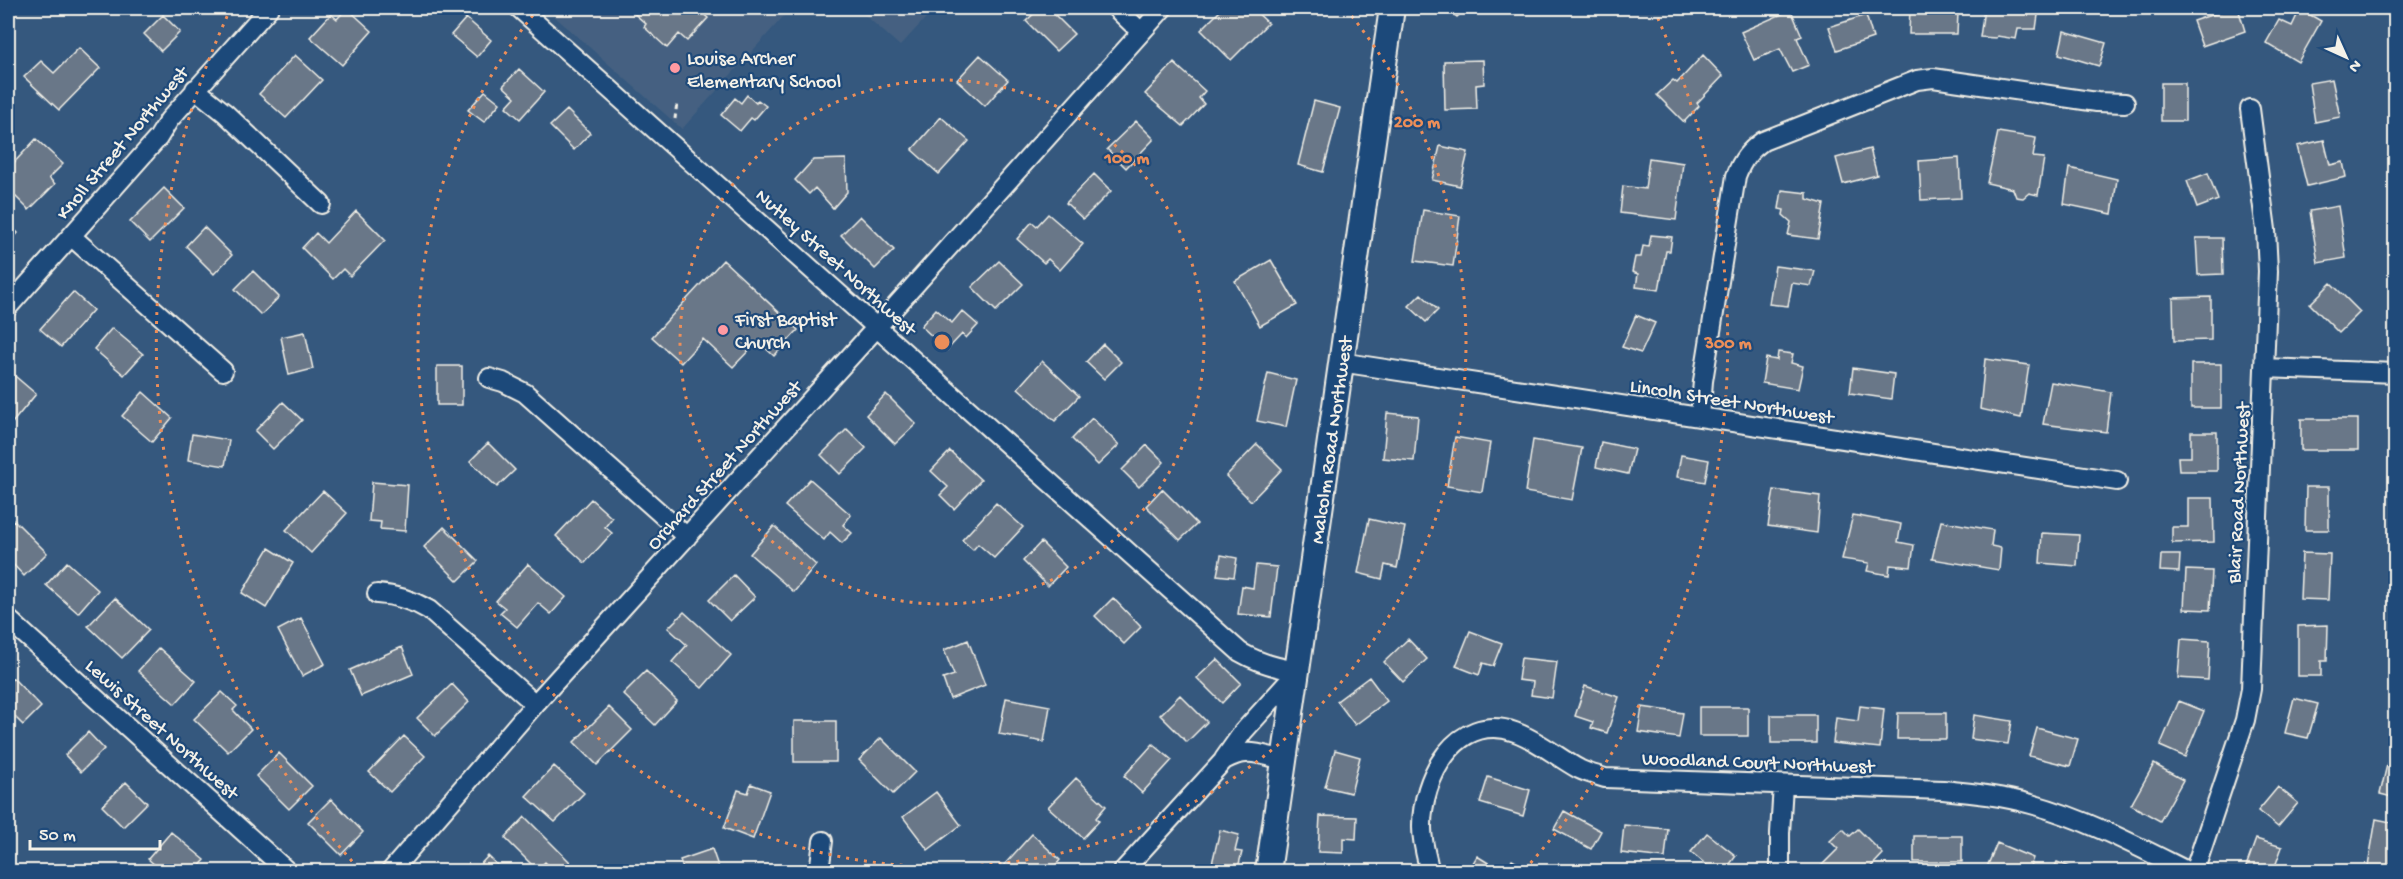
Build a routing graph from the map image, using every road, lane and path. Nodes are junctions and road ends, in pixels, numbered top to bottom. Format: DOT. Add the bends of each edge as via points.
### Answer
graph roads {
  1 [pos="269,8"];
  2 [pos="519,8"];
  3 [pos="1116,8"];
  4 [pos="1163,8"];
  5 [pos="1392,8"];
  6 [pos="1141,32"];
  7 [pos="195,89"];
  8 [pos="677,102"];
  9 [pos="2124,103"];
  10 [pos="2250,109"];
  11 [pos="675,118"];
  12 [pos="321,204"];
  13 [pos="71,236"];
  14 [pos="8,307"];
  15 [pos="877,327"];
  16 [pos="1340,362"];
  17 [pos="2265,368"];
  18 [pos="223,371"];
  19 [pos="2396,373"];
  20 [pos="489,378"];
  21 [pos="1700,417"];
  22 [pos="2117,481"];
  23 [pos="687,537"];
  24 [pos="377,594"];
  25 [pos="8,619"];
  26 [pos="1298,671"];
  27 [pos="536,704"];
  28 [pos="1224,760"];
  29 [pos="1284,760"];
  30 [pos="1783,785"];
  31 [pos="823,840"];
  32 [pos="1428,864"];
  33 [pos="288,872"];
  34 [pos="390,872"];
  35 [pos="819,872"];
  36 [pos="1122,872"];
  37 [pos="1268,872"];
  38 [pos="1780,872"];
  39 [pos="2189,872"];
  40 [pos="2194,872"];
  1 -- 7 [label="street, Knoll Street Northwest"];
  2 -- 15 [label="street, Nutley Street Northwest"];
  3 -- 6 [label="street"];
  4 -- 6 [label="street, Orchard Street Northwest"];
  5 -- 16 [label="main road, Malcolm Road Northwest"];
  6 -- 15 [label="street, Orchard Street Northwest"];
  7 -- 12 [label="street"];
  7 -- 13 [label="street, Knoll Street Northwest" via="158,138"];
  8 -- 11 [label="path"];
  9 -- 21 [label="street" via="1933,78 1917,80 1763,141 1750,150 1736,176"];
  10 -- 17 [label="street, Blair Road Northwest" via="2266,230"];
  13 -- 14 [label="street, Knoll Street Northwest"];
  13 -- 18 [label="street"];
  15 -- 23 [label="street, Orchard Street Northwest"];
  15 -- 26 [label="street, Nutley Street Northwest" via="1240,651 1259,663"];
  16 -- 21 [label="street, Lincoln Street Northwest"];
  16 -- 26 [label="main road, Malcolm Road Northwest"];
  17 -- 19 [label="street"];
  17 -- 40 [label="street, Blair Road Northwest" via="2251,689 2245,720"];
  20 -- 23 [label="street" via="525,393"];
  21 -- 22 [label="street, Lincoln Street Northwest"];
  23 -- 27 [label="street, Orchard Street Northwest"];
  24 -- 27 [label="street" via="404,598 429,610"];
  25 -- 33 [label="street, Lewis Street Northwest"];
  26 -- 28 [label="street" via="1243,732"];
  26 -- 29 [label="main road, Malcolm Road Northwest"];
  27 -- 34 [label="street, Orchard Street Northwest"];
  28 -- 29 [label="street" via="1239,752"];
  28 -- 36 [label="street"];
  29 -- 37 [label="main road, Malcolm Road Northwest"];
  30 -- 32 [label="street, Woodland Court Northwest" via="1605,778 1578,769 1513,731 1479,731 1449,748 1436,769 1422,827"];
  30 -- 38 [label="street"];
  30 -- 39 [label="street, Woodland Court Northwest" via="1943,790 2008,799 2075,818"];
  31 -- 35 [label="street"];
}
